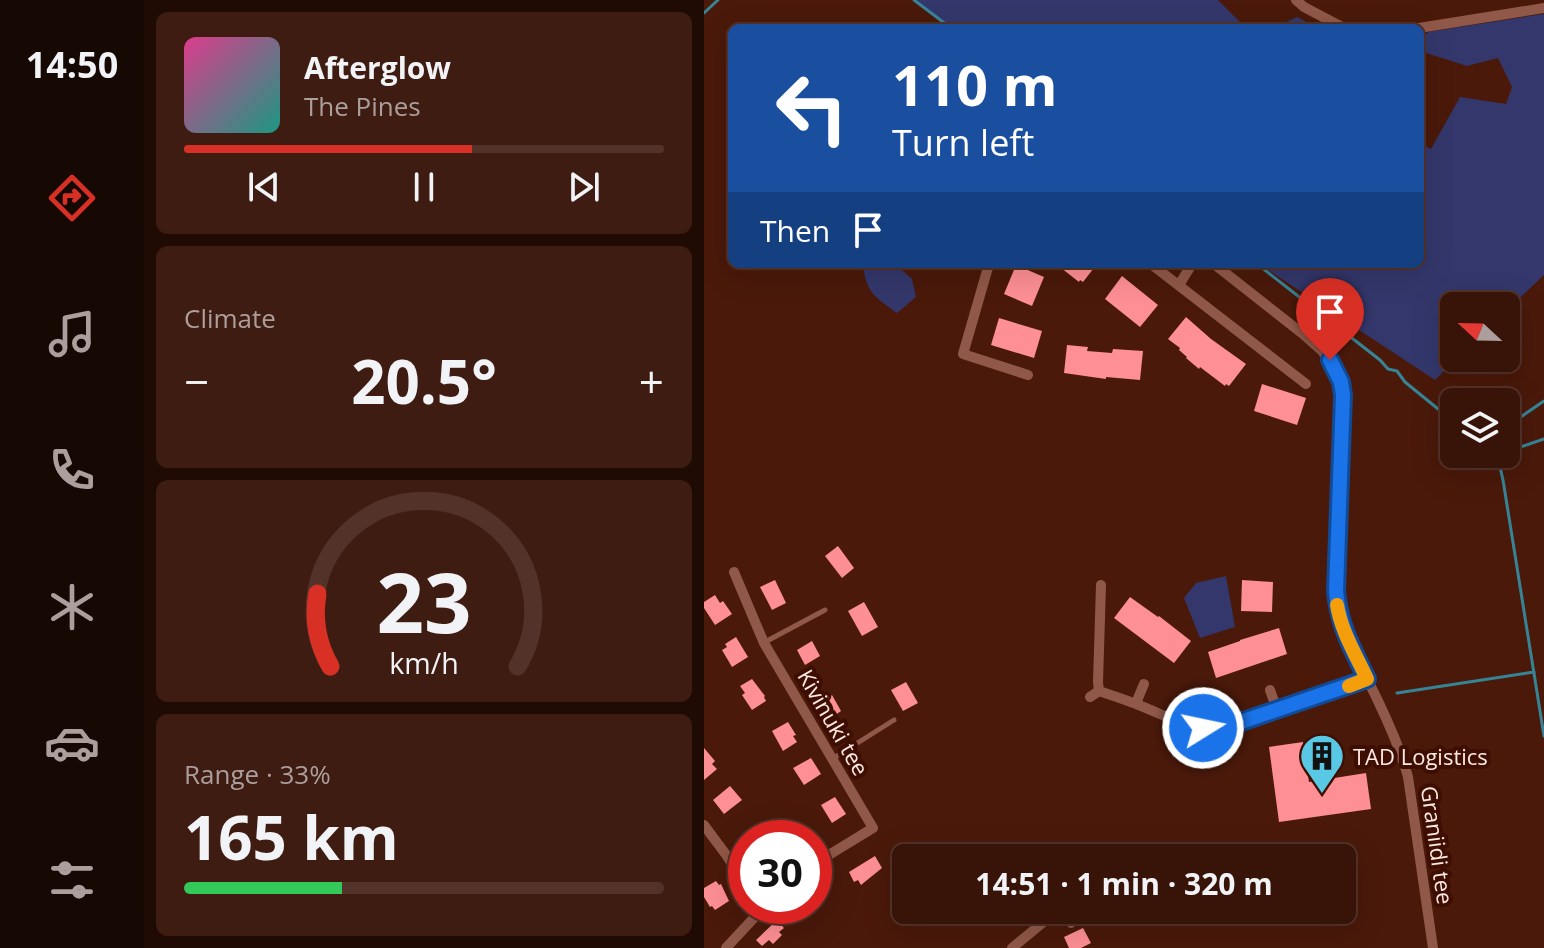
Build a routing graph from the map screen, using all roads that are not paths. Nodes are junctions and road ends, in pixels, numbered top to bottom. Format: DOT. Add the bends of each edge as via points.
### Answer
graph roads {
  1 [pos="1296,0"];
  2 [pos="1544,8"];
  3 [pos="1336,24"];
  4 [pos="1424,27"];
  5 [pos="988,268"];
  6 [pos="1156,268"];
  7 [pos="1190,268"];
  8 [pos="1219,268"];
  9 [pos="1179,285"];
  10 [pos="1028,375"];
  11 [pos="1306,384"];
  12 [pos="734,572"];
  13 [pos="1101,585"];
  14 [pos="825,610"];
  15 [pos="764,643"];
  16 [pos="1367,679"];
  17 [pos="1144,684"];
  18 [pos="1270,690"];
  19 [pos="1136,703"];
  20 [pos="1277,710"];
  21 [pos="894,720"];
  22 [pos="1217,728"];
  23 [pos="1220,749"];
  24 [pos="832,759"];
  25 [pos="704,825"];
  26 [pos="832,853"];
  27 [pos="728,858"];
  28 [pos="747,924"];
  29 [pos="1042,924"];
  30 [pos="729,947"];
  31 [pos="1012,948"];
  32 [pos="1433,948"];
  1 -- 3 [label="street"];
  2 -- 4 [label="street"];
  5 -- 10 [label="street" via="963,354"];
  6 -- 9 [label="street"];
  7 -- 9 [label="street"];
  8 -- 16 [label="street, Graniidi tee" via="1322,351 1341,382 1337,600"];
  9 -- 11 [label="street"];
  12 -- 15 [label="street, Kivinuki tee"];
  13 -- 19 [label="street" via="1095,694"];
  14 -- 15 [label="lane"];
  15 -- 24 [label="street, Kivinuki tee"];
  16 -- 20 [label="street"];
  16 -- 32 [label="street, Graniidi tee" via="1408,777"];
  17 -- 19 [label="street"];
  18 -- 20 [label="street"];
  19 -- 22 [label="street" via="1182,724"];
  20 -- 22 [label="street"];
  21 -- 24 [label="lane"];
  22 -- 23 [label="street"];
  24 -- 26 [label="street, Kivinuki tee" via="873,828"];
  25 -- 27 [label="street"];
  28 -- 30 [label="street"];
  29 -- 31 [label="street"];
}
